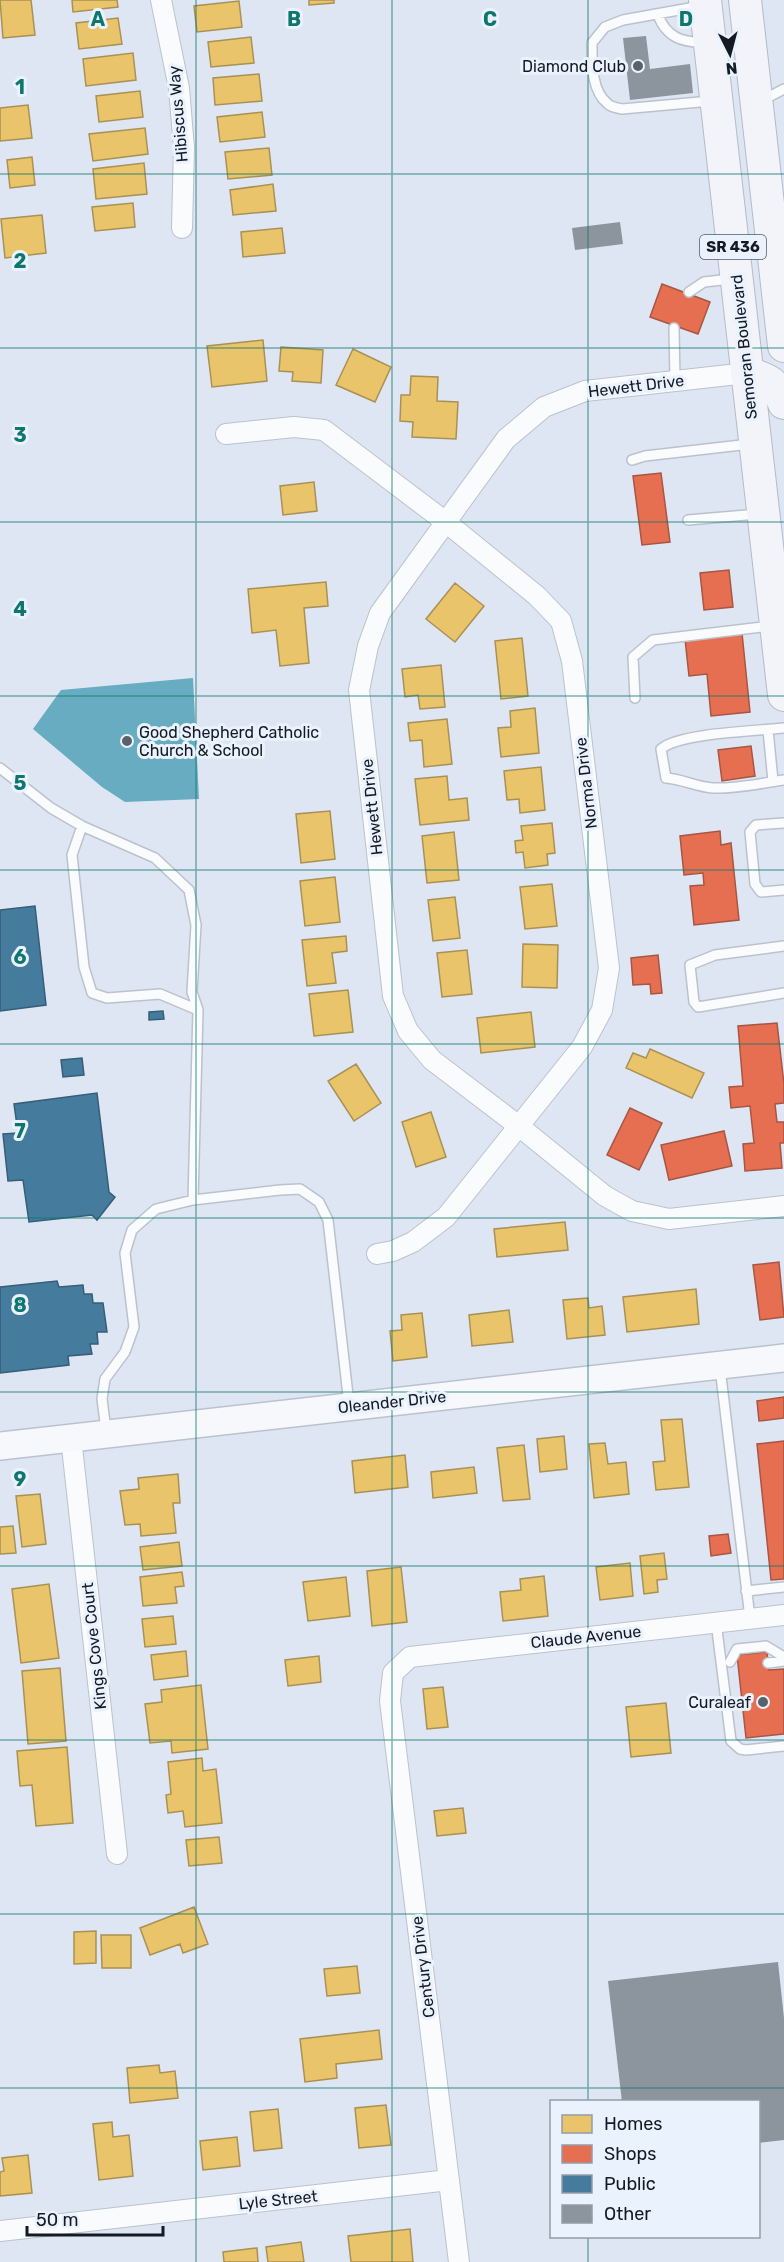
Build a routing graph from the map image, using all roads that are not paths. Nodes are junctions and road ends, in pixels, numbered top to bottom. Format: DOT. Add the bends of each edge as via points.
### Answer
graph roads {
  1 [pos="161,0"];
  2 [pos="744,0"];
  3 [pos="706,3"];
  4 [pos="658,15"];
  5 [pos="710,41"];
  6 [pos="784,89"];
  7 [pos="717,100"];
  8 [pos="756,104"];
  9 [pos="182,228"];
  10 [pos="780,273"];
  11 [pos="736,278"];
  12 [pos="689,292"];
  13 [pos="740,314"];
  14 [pos="674,328"];
  15 [pos="784,346"];
  16 [pos="784,367"];
  17 [pos="747,373"];
  18 [pos="675,381"];
  19 [pos="784,403"];
  20 [pos="226,434"];
  21 [pos="755,444"];
  22 [pos="632,460"];
  23 [pos="763,513"];
  24 [pos="688,520"];
  25 [pos="447,523"];
  26 [pos="776,625"];
  27 [pos="784,695"];
  28 [pos="635,698"];
  29 [pos="784,728"];
  30 [pos="768,730"];
  31 [pos="0,768"];
  32 [pos="784,780"];
  33 [pos="773,781"];
  34 [pos="784,823"];
  35 [pos="82,826"];
  36 [pos="784,890"];
  37 [pos="784,946"];
  38 [pos="784,993"];
  39 [pos="198,1010"];
  40 [pos="520,1126"];
  41 [pos="193,1200"];
  42 [pos="784,1206"];
  43 [pos="377,1254"];
  44 [pos="784,1358"];
  45 [pos="720,1365"];
  46 [pos="350,1406"];
  47 [pos="106,1434"];
  48 [pos="71,1438"];
  49 [pos="0,1446"];
  50 [pos="784,1587"];
  51 [pos="746,1591"];
  52 [pos="784,1615"];
  53 [pos="750,1618"];
  54 [pos="716,1622"];
  55 [pos="784,1659"];
  56 [pos="768,1663"];
  57 [pos="730,1664"];
  58 [pos="393,1673"];
  59 [pos="784,1746"];
  60 [pos="117,1854"];
  61 [pos="449,2180"];
  62 [pos="0,2231"];
  63 [pos="459,2262"];
  1 -- 9 [label="street, Hibiscus Way" via="179,88 184,148"];
  2 -- 8 [label="main road, SR 436"];
  3 -- 4 [label="lane"];
  3 -- 5 [label="main road, Semoran Boulevard / SR 436"];
  4 -- 5 [label="lane" via="666,32 676,37 692,42"];
  4 -- 7 [label="lane" via="604,27 592,43 592,69 598,91 608,105 622,109"];
  5 -- 7 [label="main road, Semoran Boulevard / SR 436"];
  6 -- 8 [label="lane"];
  7 -- 11 [label="main road, Semoran Boulevard / SR 436"];
  8 -- 10 [label="main road, SR 436"];
  10 -- 15 [label="main road, SR 436"];
  11 -- 12 [label="lane" via="704,282"];
  11 -- 13 [label="main road, Semoran Boulevard / SR 436"];
  13 -- 16 [label="main road" via="755,349 769,364"];
  13 -- 17 [label="main road, Semoran Boulevard / SR 436"];
  14 -- 18 [label="lane"];
  17 -- 18 [label="street, Hewett Drive"];
  17 -- 19 [label="main road" via="768,379"];
  17 -- 21 [label="main road, Semoran Boulevard / SR 436"];
  18 -- 25 [label="street, Hewett Drive" via="585,391 544,407 506,439"];
  20 -- 25 [label="street, Norma Drive" via="294,427 324,430"];
  21 -- 22 [label="lane"];
  21 -- 23 [label="main road, Semoran Boulevard / SR 436"];
  23 -- 24 [label="lane"];
  23 -- 26 [label="main road, Semoran Boulevard / SR 436"];
  25 -- 40 [label="street, Hewett Drive" via="380,613 359,690 393,996 408,1031 432,1060"];
  25 -- 40 [label="street, Norma Drive" via="537,596 561,621 572,661 609,968 602,1010 582,1047"];
  26 -- 27 [label="main road, Semoran Boulevard / SR 436"];
  26 -- 28 [label="lane" via="653,640 633,657"];
  29 -- 30 [label="lane"];
  30 -- 33 [label="lane"];
  30 -- 33 [label="lane" via="714,734 667,744 661,749 666,778 710,788"];
  31 -- 35 [label="lane" via="51,808"];
  32 -- 33 [label="lane"];
  34 -- 36 [label="lane" via="756,825 750,832 755,884 761,892"];
  35 -- 39 [label="lane" via="155,858 189,890 196,925 192,992"];
  35 -- 39 [label="lane" via="72,855 84,967 92,993 107,998 160,994"];
  37 -- 38 [label="lane" via="715,955 690,965 698,1007"];
  39 -- 41 [label="lane"];
  40 -- 42 [label="street, Hewett Drive" via="605,1196 632,1211 669,1219"];
  40 -- 43 [label="street, Norma Drive" via="446,1217 413,1242"];
  41 -- 46 [label="lane" via="300,1189 319,1202 328,1220"];
  41 -- 47 [label="lane" via="156,1209 132,1230 125,1253 134,1327 125,1352 105,1379 102,1399"];
  44 -- 45 [label="street, Oleander Drive"];
  45 -- 46 [label="street, Oleander Drive"];
  45 -- 51 [label="lane"];
  46 -- 47 [label="street, Oleander Drive"];
  47 -- 48 [label="street, Oleander Drive"];
  48 -- 49 [label="street, Oleander Drive"];
  48 -- 60 [label="street, Kings Cove Court"];
  50 -- 51 [label="lane"];
  51 -- 53 [label="lane"];
  52 -- 53 [label="street, Claude Avenue"];
  53 -- 54 [label="street, Claude Avenue"];
  54 -- 57 [label="lane"];
  54 -- 58 [label="street, Claude Avenue" via="410,1657"];
  55 -- 56 [label="lane"];
  55 -- 57 [label="lane" via="766,1646 737,1649"];
  57 -- 59 [label="lane" via="731,1741 746,1750"];
  58 -- 61 [label="street, Century Drive" via="390,1701"];
  61 -- 62 [label="street, Lyle Street"];
  61 -- 63 [label="street, Century Drive"];
}
